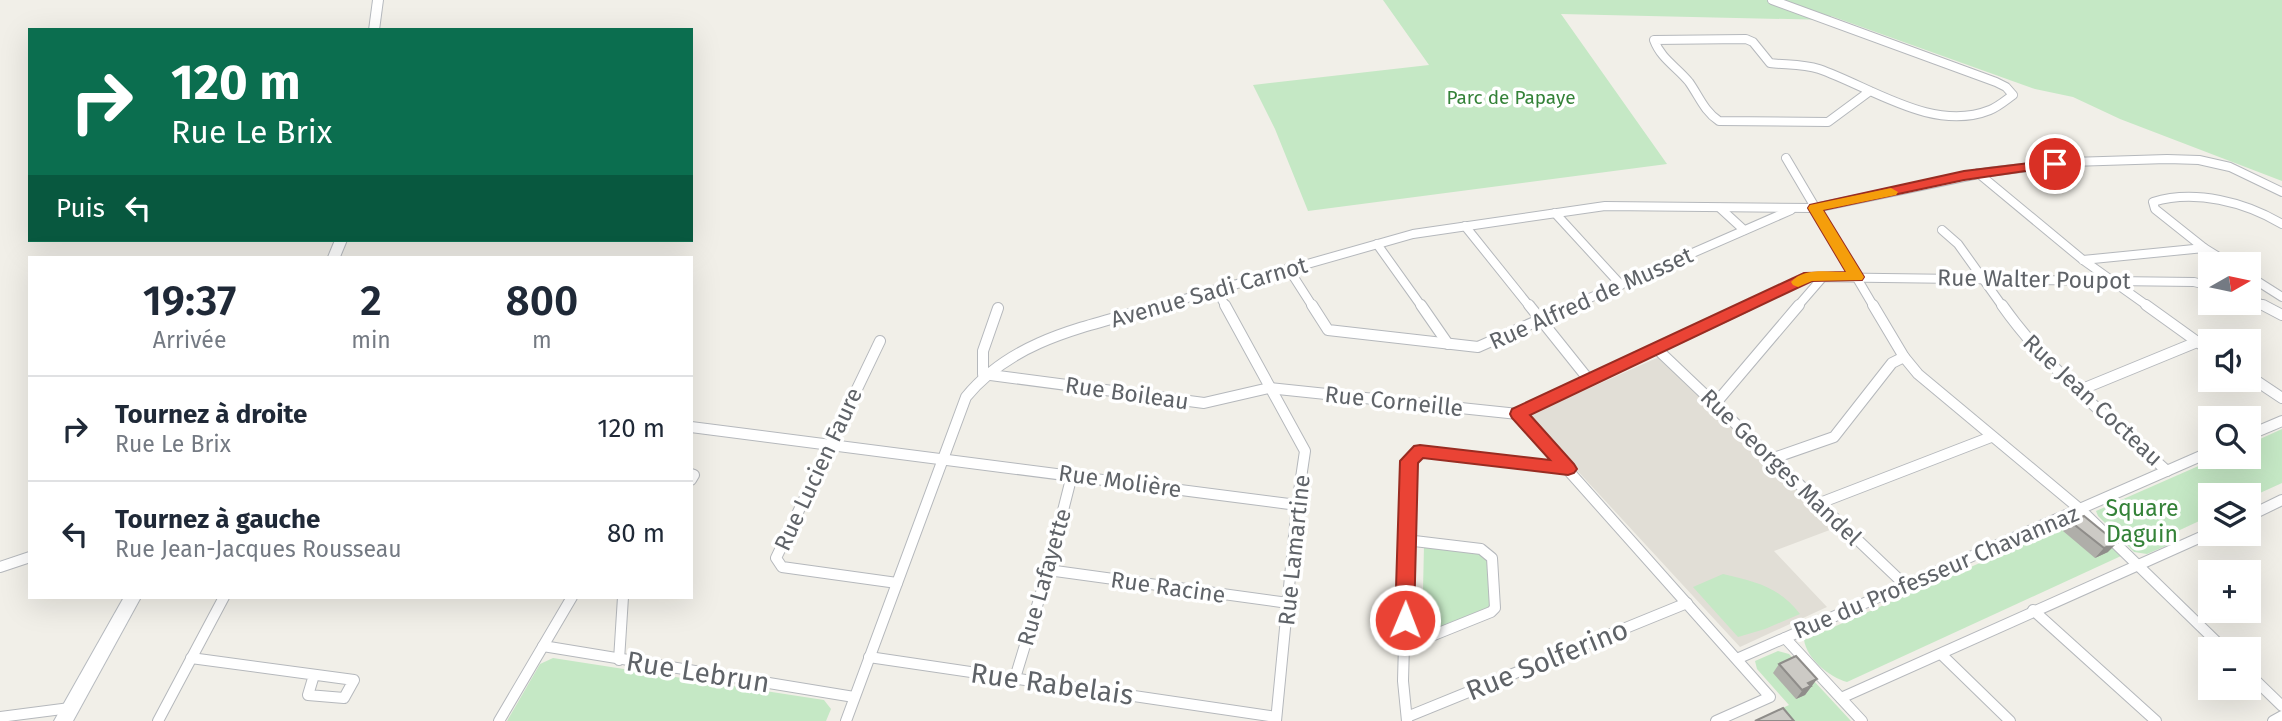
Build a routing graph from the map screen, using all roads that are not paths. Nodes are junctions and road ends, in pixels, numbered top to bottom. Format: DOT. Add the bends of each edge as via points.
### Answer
graph roads {
  1 [pos="378,0"];
  2 [pos="1772,0"];
  3 [pos="374,28"];
  4 [pos="1870,91"];
  5 [pos="1786,158"];
  6 [pos="1978,173"];
  7 [pos="2282,192"];
  8 [pos="1720,208"];
  9 [pos="1794,208"];
  10 [pos="1815,208"];
  11 [pos="1555,213"];
  12 [pos="2282,224"];
  13 [pos="1465,226"];
  14 [pos="1744,230"];
  15 [pos="1942,230"];
  16 [pos="1377,244"];
  17 [pos="2204,248"];
  18 [pos="2210,252"];
  19 [pos="2083,260"];
  20 [pos="1287,268"];
  21 [pos="1823,277"];
  22 [pos="1857,277"];
  23 [pos="1981,278"];
  24 [pos="2110,280"];
  25 [pos="2198,283"];
  26 [pos="2261,284"];
  27 [pos="1621,285"];
  28 [pos="1216,289"];
  29 [pos="2282,297"];
  30 [pos="2261,304"];
  31 [pos="998,308"];
  32 [pos="2282,315"];
  33 [pos="1541,320"];
  34 [pos="880,341"];
  35 [pos="2197,342"];
  36 [pos="1448,344"];
  37 [pos="1657,349"];
  38 [pos="1904,357"];
  39 [pos="983,374"];
  40 [pos="1589,380"];
  41 [pos="2261,384"];
  42 [pos="1269,388"];
  43 [pos="2080,390"];
  44 [pos="2282,398"];
  45 [pos="1715,404"];
  46 [pos="1518,414"];
  47 [pos="2282,421"];
  48 [pos="693,427"];
  49 [pos="2261,430"];
  50 [pos="1991,437"];
  51 [pos="830,444"];
  52 [pos="2198,457"];
  53 [pos="943,458"];
  54 [pos="1772,459"];
  55 [pos="1568,469"];
  56 [pos="2167,471"];
  57 [pos="1072,475"];
  58 [pos="2282,500"];
  59 [pos="1820,503"];
  60 [pos="1297,505"];
  61 [pos="2081,510"];
  62 [pos="2261,510"];
  63 [pos="2198,539"];
  64 [pos="1406,540"];
  65 [pos="28,558"];
  66 [pos="2139,566"];
  67 [pos="0,567"];
  68 [pos="1048,570"];
  69 [pos="897,583"];
  70 [pos="1905,585"];
  71 [pos="132,599"];
  72 [pos="223,599"];
  73 [pos="571,599"];
  74 [pos="623,599"];
  75 [pos="1288,603"];
  76 [pos="1687,603"];
  77 [pos="2034,610"];
  78 [pos="2212,637"];
  79 [pos="1785,638"];
  80 [pos="543,646"];
  81 [pos="1404,647"];
  82 [pos="1941,654"];
  83 [pos="869,657"];
  84 [pos="191,658"];
  85 [pos="1739,658"];
  86 [pos="619,660"];
  87 [pos="314,674"];
  88 [pos="1015,678"];
  89 [pos="2261,686"];
  90 [pos="854,697"];
  91 [pos="1842,698"];
  92 [pos="2282,706"];
  93 [pos="66,714"];
  94 [pos="2282,716"];
  95 [pos="0,717"];
  96 [pos="1276,719"];
  97 [pos="1407,719"];
  98 [pos="158,721"];
  99 [pos="499,721"];
  100 [pos="846,721"];
  101 [pos="1716,721"];
  102 [pos="1863,721"];
  103 [pos="2010,721"];
  104 [pos="2156,721"];
  105 [pos="2273,721"];
  1 -- 3 [label="street"];
  2 -- 4 [label="street" via="2012,91 2011,97 1989,111 1939,115"];
  4 -- 4 [label="street" via="1813,68 1770,62 1746,39 1654,40 1665,62 1687,79 1709,114 1719,121 1828,122"];
  5 -- 10 [label="street"];
  6 -- 7 [label="street, Avenue Sadi Carnot" via="2071,162 2190,159 2245,172"];
  6 -- 10 [label="street, Avenue Sadi Carnot"];
  6 -- 19 [label="street"];
  8 -- 9 [label="street, Avenue Sadi Carnot"];
  8 -- 11 [label="street, Avenue Sadi Carnot" via="1605,206"];
  8 -- 14 [label="street"];
  9 -- 10 [label="street, Avenue Sadi Carnot"];
  9 -- 14 [label="street, Rue Alfred de Musset"];
  10 -- 22 [label="street"];
  11 -- 13 [label="street, Avenue Sadi Carnot"];
  11 -- 27 [label="street"];
  12 -- 17 [label="street" via="2227,199 2152,202"];
  13 -- 16 [label="street, Avenue Sadi Carnot"];
  13 -- 33 [label="street"];
  14 -- 27 [label="street, Rue Alfred de Musset"];
  15 -- 23 [label="street, Rue Jean Cocteau" via="1958,244"];
  16 -- 20 [label="street, Avenue Sadi Carnot"];
  16 -- 36 [label="street"];
  17 -- 18 [label="street"];
  17 -- 19 [label="street"];
  19 -- 24 [label="street"];
  20 -- 28 [label="street, Avenue Sadi Carnot"];
  20 -- 36 [label="street, Rue Alfred de Musset" via="1328,330"];
  21 -- 22 [label="street, Rue Walter Poupot"];
  21 -- 37 [label="street, Rue Walter Poupot" via="1810,277"];
  21 -- 45 [label="street"];
  22 -- 23 [label="street, Rue Walter Poupot"];
  22 -- 38 [label="street"];
  23 -- 24 [label="street, Rue Walter Poupot"];
  23 -- 43 [label="street, Rue Jean Cocteau" via="2022,334"];
  24 -- 25 [label="street, Rue Walter Poupot"];
  24 -- 35 [label="street"];
  26 -- 29 [label="street"];
  27 -- 33 [label="street, Rue Alfred de Musset"];
  28 -- 39 [label="street, Avenue Sadi Carnot" via="1044,340 1009,355"];
  28 -- 42 [label="street, Rue Lamartine"];
  30 -- 32 [label="street"];
  31 -- 39 [label="street" via="983,351"];
  33 -- 36 [label="street, Rue Alfred de Musset" via="1478,347"];
  33 -- 40 [label="street"];
  34 -- 51 [label="street, Rue Lucien Faure"];
  35 -- 43 [label="street"];
  37 -- 40 [label="street, Rue Walter Poupot"];
  37 -- 45 [label="street, Rue Georges Mandel"];
  38 -- 50 [label="street" via="1917,374"];
  38 -- 54 [label="street" via="1892,363 1834,437"];
  39 -- 42 [label="street, Rue Boileau" via="1204,403"];
  39 -- 53 [label="street, Avenue Sadi Carnot" via="966,397"];
  40 -- 46 [label="street, Rue Walter Poupot"];
  41 -- 44 [label="street"];
  42 -- 46 [label="street, Rue Corneille"];
  42 -- 60 [label="street, Rue Lamartine" via="1306,451"];
  43 -- 56 [label="street, Rue Jean Cocteau"];
  45 -- 54 [label="street, Rue Georges Mandel"];
  46 -- 55 [label="street"];
  47 -- 49 [label="street"];
  48 -- 51 [label="street, Rue Molière"];
  50 -- 59 [label="street"];
  50 -- 61 [label="street"];
  51 -- 53 [label="street, Rue Molière"];
  51 -- 69 [label="street, Rue Lucien Faure" via="778,552 777,563"];
  52 -- 56 [label="street, Rue du Professeur Chavannaz"];
  53 -- 57 [label="street, Rue Molière"];
  53 -- 69 [label="street, Avenue Sadi Carnot"];
  54 -- 59 [label="street, Rue Georges Mandel"];
  55 -- 64 [label="street" via="1420,451 1409,461"];
  55 -- 76 [label="street"];
  56 -- 61 [label="street, Rue du Professeur Chavannaz"];
  57 -- 60 [label="street, Rue Molière"];
  57 -- 68 [label="street, Rue Lafayette"];
  58 -- 62 [label="street"];
  59 -- 70 [label="street, Rue Georges Mandel"];
  60 -- 75 [label="street, Rue Lamartine"];
  61 -- 66 [label="street"];
  61 -- 70 [label="street, Rue du Professeur Chavannaz"];
  63 -- 66 [label="street"];
  64 -- 81 [label="street"];
  64 -- 81 [label="street" via="1488,552 1495,608"];
  65 -- 67 [label="street"];
  66 -- 77 [label="street"];
  66 -- 78 [label="street"];
  68 -- 75 [label="street, Rue Racine"];
  68 -- 88 [label="street, Rue Lafayette"];
  69 -- 83 [label="street, Avenue Sadi Carnot"];
  70 -- 79 [label="street, Rue du Professeur Chavannaz"];
  71 -- 93 [label="street"];
  72 -- 84 [label="street"];
  73 -- 80 [label="street"];
  74 -- 86 [label="street"];
  75 -- 96 [label="street, Rue Lamartine"];
  76 -- 85 [label="street"];
  76 -- 97 [label="street, Rue Solferino"];
  77 -- 82 [label="street"];
  77 -- 104 [label="street"];
  79 -- 85 [label="street, Rue du Professeur Chavannaz"];
  79 -- 91 [label="street"];
  80 -- 86 [label="street, Rue Lebrun"];
  80 -- 99 [label="street"];
  81 -- 97 [label="street"];
  82 -- 91 [label="street"];
  82 -- 103 [label="street"];
  83 -- 88 [label="street, Rue Rabelais"];
  83 -- 90 [label="street, Avenue Sadi Carnot"];
  84 -- 87 [label="street"];
  84 -- 98 [label="street"];
  85 -- 101 [label="street" via="1770,696"];
  86 -- 90 [label="street, Rue Lebrun"];
  88 -- 96 [label="street, Rue Rabelais"];
  89 -- 92 [label="street"];
  90 -- 100 [label="street, Avenue Sadi Carnot"];
  91 -- 102 [label="street"];
  93 -- 95 [label="street"];
  94 -- 105 [label="street"];
}
